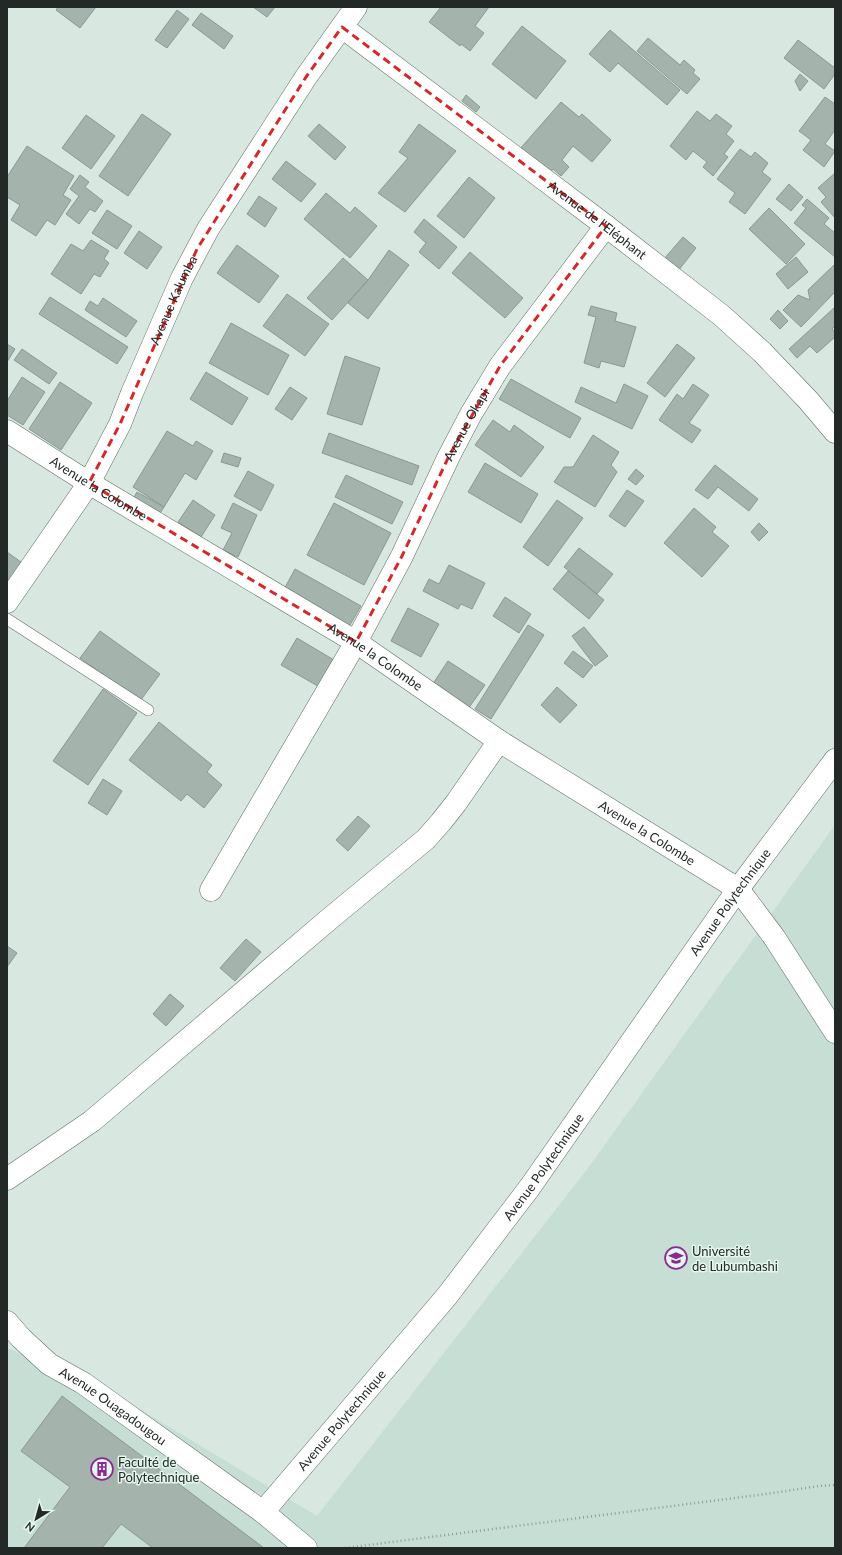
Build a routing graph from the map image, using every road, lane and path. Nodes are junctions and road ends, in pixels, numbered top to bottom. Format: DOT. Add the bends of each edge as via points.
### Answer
graph roads {
  1 [pos="356,7"];
  2 [pos="342,27"];
  3 [pos="606,226"];
  4 [pos="7,431"];
  5 [pos="835,432"];
  6 [pos="90,483"];
  7 [pos="7,602"];
  8 [pos="7,619"];
  9 [pos="356,642"];
  10 [pos="148,710"];
  11 [pos="499,741"];
  12 [pos="835,760"];
  13 [pos="738,889"];
  14 [pos="211,890"];
  15 [pos="835,1032"];
  16 [pos="7,1179"];
  17 [pos="7,1322"];
  18 [pos="835,1485"];
  19 [pos="263,1512"];
  20 [pos="306,1548"];
  21 [pos="345,1548"];
  1 -- 2 [label="street, Avenue Kalumba"];
  2 -- 3 [label="street, Avenue de l'Eléphant"];
  2 -- 6 [label="street, Avenue Kalumba" via="306,76 197,249 182,278 120,424"];
  3 -- 5 [label="street, Avenue de l'Eléphant" via="721,315 762,352"];
  3 -- 9 [label="street, Avenue Okapi" via="495,373 449,456 402,556"];
  4 -- 6 [label="street, Avenue la Colombe"];
  6 -- 7 [label="street, Avenue Kalumba"];
  6 -- 9 [label="street, Avenue la Colombe"];
  8 -- 10 [label="lane"];
  9 -- 11 [label="street, Avenue la Colombe"];
  9 -- 14 [label="street, Avenue Okapi"];
  11 -- 13 [label="street, Avenue la Colombe"];
  11 -- 16 [label="street" via="442,822 426,839 92,1121"];
  12 -- 13 [label="street, Avenue Polytechnique"];
  13 -- 15 [label="street" via="774,937"];
  13 -- 19 [label="street, Avenue Polytechnique" via="530,1187 447,1296"];
  17 -- 19 [label="street, Avenue Ouagadougou" via="49,1364 83,1383"];
  18 -- 21 [label="path"];
  19 -- 20 [label="street"];
}
